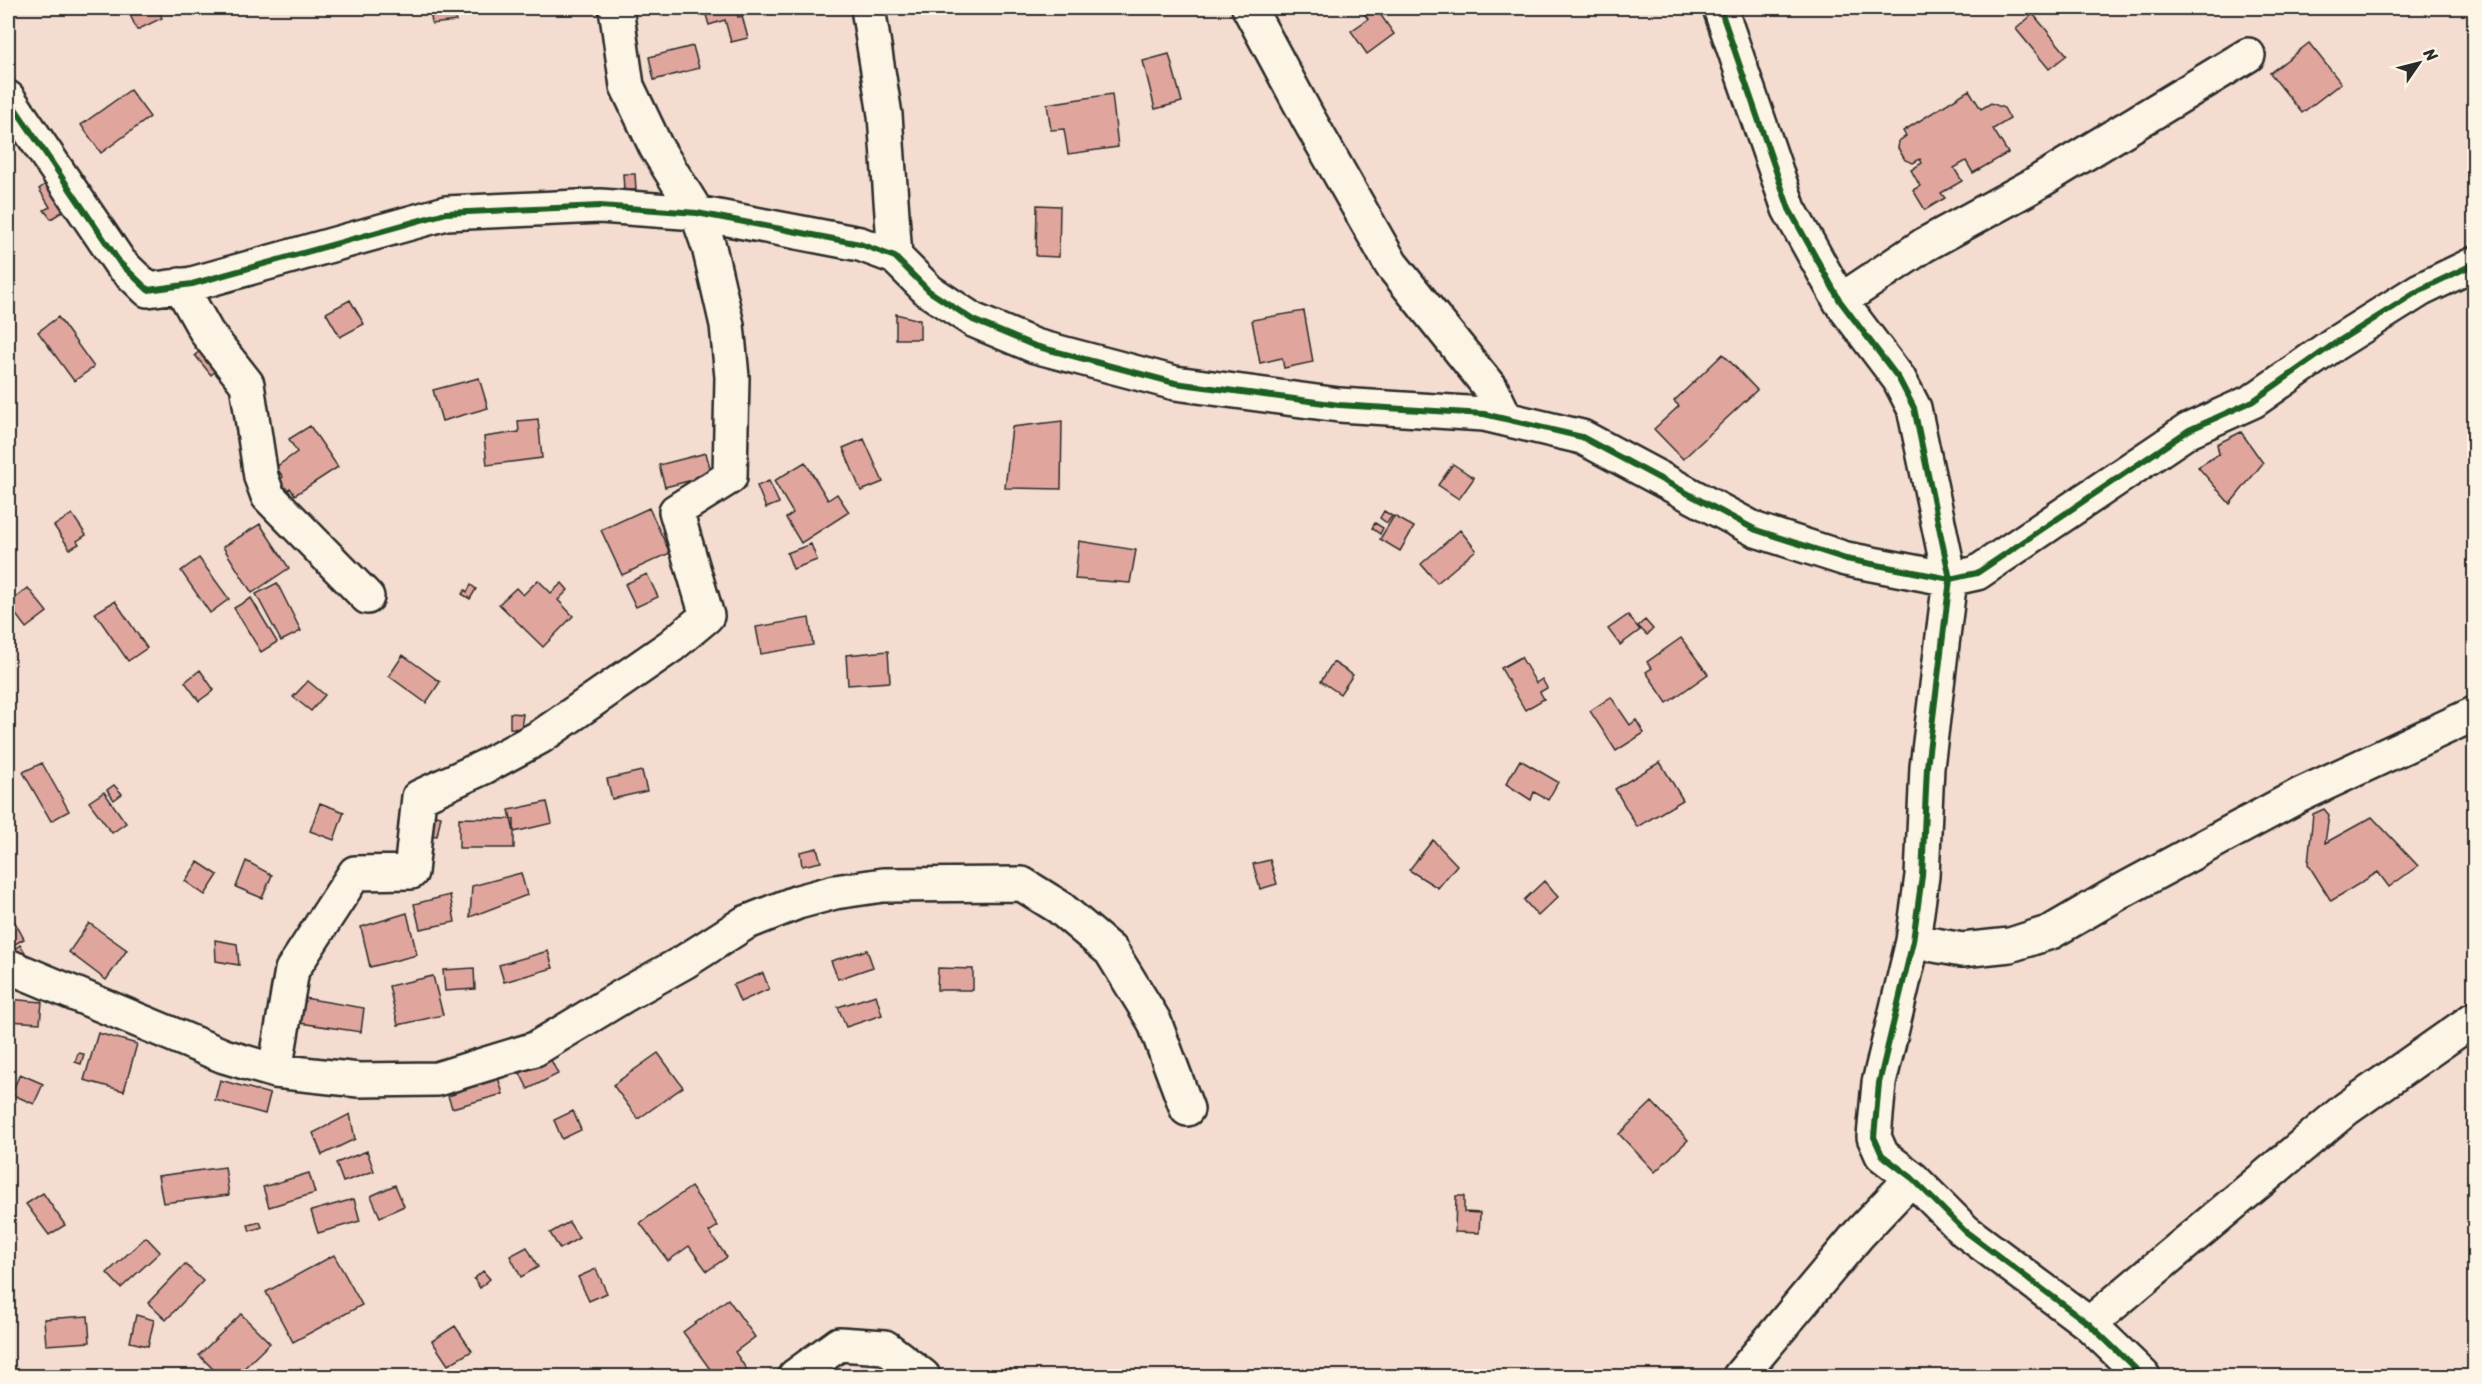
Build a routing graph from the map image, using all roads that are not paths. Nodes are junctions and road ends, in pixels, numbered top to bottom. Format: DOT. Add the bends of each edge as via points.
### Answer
graph roads {
  1 [pos="616,8"];
  2 [pos="868,8"];
  3 [pos="1249,8"];
  4 [pos="1720,8"];
  5 [pos="2248,55"];
  6 [pos="8,98"];
  7 [pos="697,213"];
  8 [pos="895,257"];
  9 [pos="2475,264"];
  10 [pos="180,285"];
  11 [pos="1840,301"];
  12 [pos="1506,419"];
  13 [pos="1950,579"];
  14 [pos="367,597"];
  15 [pos="2475,714"];
  16 [pos="1913,941"];
  17 [pos="8,966"];
  18 [pos="2475,1019"];
  19 [pos="275,1071"];
  20 [pos="1186,1109"];
  21 [pos="1912,1178"];
  22 [pos="2089,1324"];
  23 [pos="795,1377"];
  24 [pos="923,1377"];
  25 [pos="1740,1377"];
  26 [pos="2143,1377"];
  1 -- 7 [label="street" via="627,86 656,147"];
  2 -- 8 [label="street" via="885,115"];
  3 -- 12 [label="street" via="1391,264 1492,390"];
  4 -- 11 [label="street" via="1789,209"];
  5 -- 11 [label="street" via="2030,187 1924,245"];
  6 -- 10 [label="street" via="120,263 148,290"];
  7 -- 8 [label="street" via="860,244"];
  7 -- 10 [label="street" via="600,206 446,213"];
  7 -- 19 [label="street" via="727,325 732,377 730,477 676,511 707,616 671,646 540,736 418,797 411,872 355,873 292,970"];
  8 -- 12 [label="street" via="929,291 973,320 1035,346 1175,384 1339,405 1484,414"];
  9 -- 13 [label="street" via="2420,290 2253,400 2189,430 1977,573"];
  10 -- 14 [label="street" via="207,333 247,384 267,496"];
  11 -- 13 [label="street" via="1899,379 1914,408"];
  12 -- 13 [label="street" via="1582,437 1756,530 1846,559"];
  13 -- 16 [label="street" via="1927,767 1922,876"];
  15 -- 16 [label="street" via="2300,795 2051,932 2010,945 1962,950"];
  16 -- 21 [label="street" via="1879,1083 1874,1137 1882,1155"];
  17 -- 19 [label="street" via="224,1056"];
  18 -- 22 [label="street" via="2346,1109"];
  19 -- 20 [label="street" via="359,1080 437,1078 535,1049 745,923 798,902 883,885 1022,884 1059,907 1111,951 1154,1021"];
  21 -- 22 [label="street" via="1965,1231"];
  21 -- 25 [label="street" via="1858,1235"];
  22 -- 26 [label="street"];
  23 -- 24 [label="street" via="839,1344 885,1347"];
}
